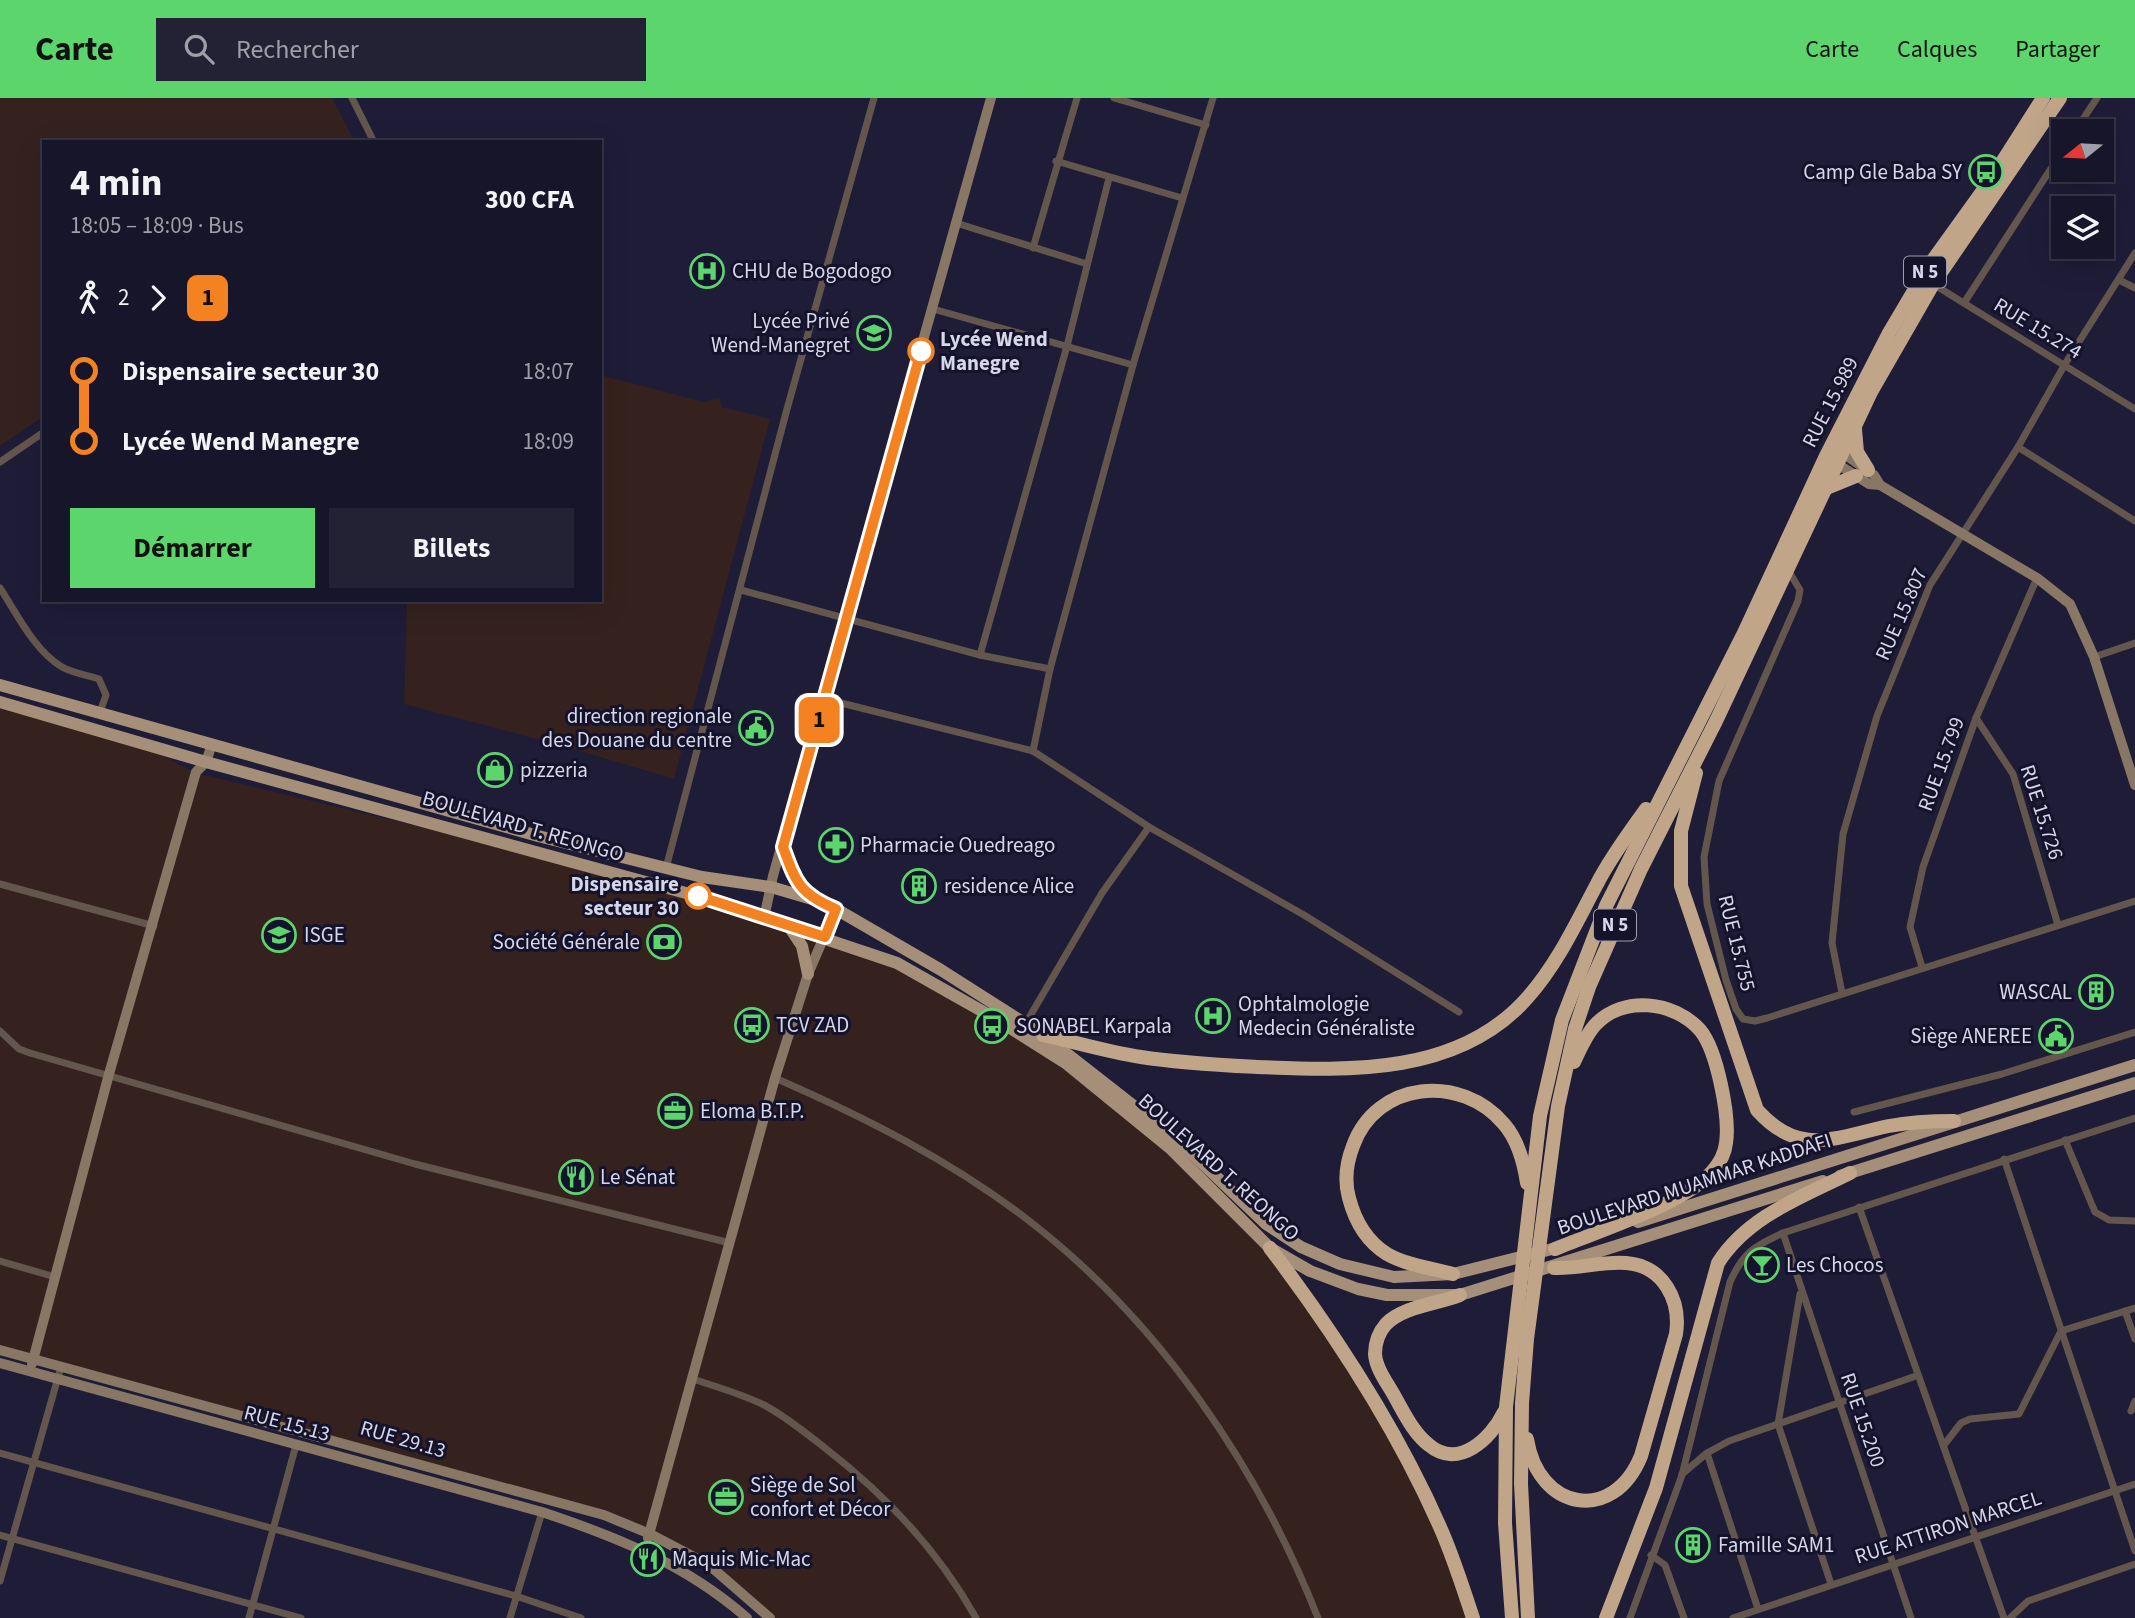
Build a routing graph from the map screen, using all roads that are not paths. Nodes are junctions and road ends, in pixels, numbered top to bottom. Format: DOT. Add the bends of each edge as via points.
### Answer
graph roads {
  1 [pos="352,98"];
  2 [pos="874,98"];
  3 [pos="991,98"];
  4 [pos="1077,98"];
  5 [pos="1114,98"];
  6 [pos="1213,98"];
  7 [pos="2043,98"];
  8 [pos="2060,98"];
  9 [pos="2097,98"];
  10 [pos="2083,119"];
  11 [pos="1206,125"];
  12 [pos="373,140"];
  13 [pos="1056,162"];
  14 [pos="2051,169"];
  15 [pos="1109,178"];
  16 [pos="1182,198"];
  17 [pos="956,223"];
  18 [pos="1033,248"];
  19 [pos="2135,253"];
  20 [pos="1087,264"];
  21 [pos="1928,280"];
  22 [pos="2119,280"];
  23 [pos="2135,288"];
  24 [pos="1964,303"];
  25 [pos="933,309"];
  26 [pos="1067,346"];
  27 [pos="2065,364"];
  28 [pos="1133,365"];
  29 [pos="2135,409"];
  30 [pos="1855,424"];
  31 [pos="42,433"];
  32 [pos="2018,447"];
  33 [pos="1834,455"];
  34 [pos="0,462"];
  35 [pos="1862,473"];
  36 [pos="1824,489"];
  37 [pos="2135,521"];
  38 [pos="1963,534"];
  39 [pos="1788,569"];
  40 [pos="2037,578"];
  41 [pos="0,588"];
  42 [pos="741,590"];
  43 [pos="847,620"];
  44 [pos="2135,643"];
  45 [pos="980,655"];
  46 [pos="2094,657"];
  47 [pos="1050,668"];
  48 [pos="0,685"];
  49 [pos="825,699"];
  50 [pos="0,702"];
  51 [pos="100,712"];
  52 [pos="1976,718"];
  53 [pos="206,742"];
  54 [pos="1688,743"];
  55 [pos="1033,751"];
  56 [pos="1700,754"];
  57 [pos="200,760"];
  58 [pos="2135,785"];
  59 [pos="1149,828"];
  60 [pos="783,847"];
  61 [pos="666,868"];
  62 [pos="0,884"];
  63 [pos="771,887"];
  64 [pos="812,899"];
  65 [pos="2135,901"];
  66 [pos="836,909"];
  67 [pos="764,918"];
  68 [pos="788,924"];
  69 [pos="2058,925"];
  70 [pos="153,926"];
  71 [pos="825,937"];
  72 [pos="1922,967"];
  73 [pos="808,974"];
  74 [pos="1842,993"];
  75 [pos="1459,1012"];
  76 [pos="1026,1023"];
  77 [pos="0,1031"];
  78 [pos="2135,1032"];
  79 [pos="1043,1035"];
  80 [pos="2135,1065"];
  81 [pos="109,1074"];
  82 [pos="775,1078"];
  83 [pos="2135,1083"];
  84 [pos="1558,1106"];
  85 [pos="1854,1112"];
  86 [pos="2135,1118"];
  87 [pos="1954,1121"];
  88 [pos="2065,1140"];
  89 [pos="2004,1159"];
  90 [pos="1850,1173"];
  91 [pos="1529,1197"];
  92 [pos="1859,1207"];
  93 [pos="2135,1221"];
  94 [pos="1266,1224"];
  95 [pos="1783,1233"];
  96 [pos="730,1243"];
  97 [pos="1270,1248"];
  98 [pos="1555,1249"];
  99 [pos="0,1261"];
  100 [pos="1554,1268"];
  101 [pos="1310,1272"];
  102 [pos="1452,1275"];
  103 [pos="55,1277"];
  104 [pos="1800,1291"];
  105 [pos="1460,1295"];
  106 [pos="2135,1308"];
  107 [pos="2125,1311"];
  108 [pos="2061,1331"];
  109 [pos="2135,1339"];
  110 [pos="0,1350"];
  111 [pos="0,1363"];
  112 [pos="32,1365"];
  113 [pos="61,1367"];
  114 [pos="1916,1376"];
  115 [pos="57,1379"];
  116 [pos="694,1379"];
  117 [pos="2135,1401"];
  118 [pos="1522,1403"];
  119 [pos="1840,1404"];
  120 [pos="1506,1408"];
  121 [pos="2131,1411"];
  122 [pos="1778,1424"];
  123 [pos="296,1445"];
  124 [pos="1944,1446"];
  125 [pos="0,1453"];
  126 [pos="1707,1453"];
  127 [pos="34,1462"];
  128 [pos="1682,1475"];
  129 [pos="2135,1484"];
  130 [pos="2113,1491"];
  131 [pos="541,1512"];
  132 [pos="273,1529"];
  133 [pos="650,1534"];
  134 [pos="0,1535"];
  135 [pos="1974,1537"];
  136 [pos="11,1538"];
  137 [pos="644,1550"];
  138 [pos="2135,1551"];
  139 [pos="1651,1555"];
  140 [pos="1893,1563"];
  141 [pos="2135,1564"];
  142 [pos="0,1581"];
  143 [pos="1831,1584"];
  144 [pos="516,1597"];
  145 [pos="252,1605"];
  146 [pos="1758,1609"];
  147 [pos="249,1618"];
  148 [pos="301,1618"];
  149 [pos="510,1618"];
  150 [pos="581,1618"];
  151 [pos="747,1618"];
  152 [pos="771,1618"];
  153 [pos="976,1618"];
  154 [pos="1318,1618"];
  155 [pos="1474,1618"];
  156 [pos="1512,1618"];
  157 [pos="1528,1618"];
  158 [pos="1606,1618"];
  159 [pos="1630,1618"];
  160 [pos="1684,1618"];
  161 [pos="1733,1618"];
  162 [pos="1911,1618"];
  163 [pos="2004,1618"];
  164 [pos="2010,1618"];
  1 -- 12 [label="street"];
  2 -- 42 [label="street"];
  3 -- 17 [label="main road"];
  4 -- 13 [label="street"];
  5 -- 11 [label="street"];
  6 -- 11 [label="street"];
  7 -- 21 [label="highway, RUE 15.989 / N 5"];
  8 -- 21 [label="highway, N 5"];
  9 -- 10 [label="street"];
  11 -- 16 [label="street"];
  13 -- 15 [label="street"];
  13 -- 18 [label="street"];
  14 -- 24 [label="street"];
  15 -- 16 [label="street"];
  15 -- 20 [label="street"];
  16 -- 28 [label="street"];
  17 -- 18 [label="street"];
  17 -- 25 [label="main road"];
  18 -- 20 [label="street"];
  19 -- 22 [label="street, RUE 15.807"];
  20 -- 26 [label="street"];
  21 -- 24 [label="street, RUE 15.274"];
  21 -- 30 [label="highway, N 5"];
  21 -- 33 [label="highway, RUE 15.989 / N 5" via="1889,333"];
  22 -- 23 [label="street"];
  22 -- 27 [label="street, RUE 15.807"];
  24 -- 27 [label="street, RUE 15.274"];
  25 -- 26 [label="street"];
  25 -- 43 [label="main road"];
  26 -- 28 [label="street"];
  26 -- 45 [label="street"];
  27 -- 29 [label="street, RUE 15.274"];
  27 -- 32 [label="street, RUE 15.807"];
  28 -- 47 [label="street"];
  30 -- 33 [label="highway, N 5"];
  30 -- 35 [label="highway"];
  31 -- 34 [label="street"];
  32 -- 37 [label="street"];
  32 -- 38 [label="street, RUE 15.807"];
  33 -- 35 [label="main road"];
  33 -- 36 [label="highway, N 5"];
  33 -- 54 [label="highway, RUE 15.989 / N 5"];
  35 -- 36 [label="highway"];
  35 -- 38 [label="main road" via="1869,484 1880,485"];
  36 -- 39 [label="highway, N 5"];
  38 -- 40 [label="main road"];
  38 -- 74 [label="street, RUE 15.807" via="1923,602 1877,716 1843,834 1832,943"];
  39 -- 56 [label="highway, N 5"];
  39 -- 74 [label="street, RUE 15.755" via="1800,590 1798,601 1719,781 1704,857 1707,904 1735,1009 1743,1019 1767,1018"];
  40 -- 46 [label="main road" via="2070,604"];
  40 -- 52 [label="street, RUE 15.799"];
  41 -- 51 [label="street" via="39,648 52,660 99,679 106,695"];
  42 -- 43 [label="street"];
  42 -- 61 [label="street"];
  43 -- 45 [label="street"];
  43 -- 49 [label="main road"];
  44 -- 46 [label="street"];
  45 -- 47 [label="street"];
  46 -- 58 [label="main road"];
  47 -- 55 [label="street"];
  48 -- 51 [label="main road, BOULEVARD T. REONGO"];
  49 -- 55 [label="street"];
  49 -- 60 [label="main road"];
  50 -- 57 [label="main road, BOULEVARD T. REONGO"];
  51 -- 53 [label="main road, BOULEVARD T. REONGO"];
  52 -- 69 [label="street, RUE 15.726" via="2014,774"];
  52 -- 72 [label="street, RUE 15.799" via="1914,899 1910,927"];
  53 -- 57 [label="main road"];
  53 -- 61 [label="main road, BOULEVARD T. REONGO" via="369,791"];
  54 -- 79 [label="highway" via="1597,883 1548,972 1509,1014 1472,1039 1407,1064 1306,1069 1140,1058"];
  54 -- 91 [label="highway, N 5" via="1606,906 1562,1020 1540,1116"];
  55 -- 59 [label="street"];
  56 -- 84 [label="highway, N 5" via="1603,950 1575,1029"];
  56 -- 87 [label="highway" via="1681,831 1681,886 1757,1110 1780,1132 1813,1141 1889,1126"];
  57 -- 67 [label="main road, BOULEVARD T. REONGO"];
  57 -- 70 [label="main road"];
  59 -- 75 [label="street" via="1304,915"];
  59 -- 76 [label="street" via="1097,900"];
  60 -- 63 [label="main road"];
  60 -- 64 [label="main road" via="792,875"];
  61 -- 63 [label="main road, BOULEVARD T. REONGO"];
  62 -- 70 [label="street"];
  63 -- 64 [label="main road, BOULEVARD T. REONGO"];
  63 -- 67 [label="main road"];
  64 -- 66 [label="main road, BOULEVARD T. REONGO"];
  65 -- 69 [label="street, RUE 15.755"];
  66 -- 71 [label="main road"];
  66 -- 76 [label="main road, BOULEVARD T. REONGO"];
  67 -- 68 [label="main road, BOULEVARD T. REONGO"];
  68 -- 71 [label="main road, BOULEVARD T. REONGO"];
  68 -- 73 [label="main road" via="802,946"];
  69 -- 72 [label="street, RUE 15.755"];
  70 -- 81 [label="main road"];
  71 -- 73 [label="main road"];
  71 -- 97 [label="main road, BOULEVARD T. REONGO" via="921,974 1067,1064 1170,1148"];
  72 -- 74 [label="street, RUE 15.755"];
  73 -- 82 [label="main road"];
  76 -- 79 [label="main road, BOULEVARD T. REONGO"];
  77 -- 81 [label="street" via="19,1049"];
  78 -- 85 [label="street" via="2003,1074"];
  79 -- 94 [label="main road, BOULEVARD T. REONGO" via="1170,1135"];
  80 -- 87 [label="main road, BOULEVARD MUAMMAR KADDAFI"];
  81 -- 96 [label="street" via="415,1164"];
  81 -- 103 [label="main road"];
  82 -- 96 [label="main road"];
  82 -- 154 [label="street" via="867,1119 961,1173 1028,1220 1090,1273 1145,1332 1225,1439 1296,1563"];
  83 -- 90 [label="main road, BOULEVARD MUAMMAR KADDAFI"];
  84 -- 98 [label="highway" via="1568,1074 1596,1024 1634,1005 1652,1005 1678,1014 1701,1032 1720,1084 1726,1144 1713,1171 1690,1189"];
  84 -- 118 [label="highway, N 5"];
  86 -- 88 [label="street"];
  87 -- 98 [label="main road, BOULEVARD MUAMMAR KADDAFI"];
  88 -- 89 [label="street"];
  88 -- 93 [label="street" via="2095,1212 2109,1220"];
  89 -- 92 [label="street"];
  89 -- 108 [label="street"];
  90 -- 100 [label="main road, BOULEVARD MUAMMAR KADDAFI"];
  90 -- 158 [label="highway" via="1758,1221 1729,1245 1718,1262 1657,1488"];
  91 -- 102 [label="highway" via="1518,1148 1505,1125 1482,1103 1454,1091 1427,1090 1398,1096 1373,1113 1362,1125 1347,1164 1354,1216 1370,1241 1384,1252"];
  91 -- 120 [label="highway, N 5"];
  92 -- 95 [label="street"];
  92 -- 114 [label="street"];
  94 -- 102 [label="main road, BOULEVARD MUAMMAR KADDAFI" via="1301,1247 1365,1272 1394,1277"];
  95 -- 104 [label="street, RUE 15.200"];
  95 -- 128 [label="street" via="1758,1244 1739,1262 1730,1282"];
  96 -- 116 [label="main road"];
  97 -- 101 [label="main road, BOULEVARD T. REONGO"];
  97 -- 155 [label="highway" via="1312,1303 1391,1427 1441,1529"];
  98 -- 102 [label="main road, BOULEVARD MUAMMAR KADDAFI"];
  99 -- 103 [label="street"];
  100 -- 105 [label="main road, BOULEVARD MUAMMAR KADDAFI"];
  100 -- 118 [label="highway" via="1627,1263 1648,1269 1675,1298 1676,1334 1634,1472 1627,1483 1607,1496 1573,1498 1541,1479 1531,1459"];
  101 -- 105 [label="main road, BOULEVARD MUAMMAR KADDAFI" via="1387,1295"];
  103 -- 112 [label="main road"];
  104 -- 119 [label="street, RUE 15.200"];
  104 -- 122 [label="street"];
  105 -- 120 [label="highway" via="1401,1313 1387,1324 1375,1352 1380,1371 1420,1436 1450,1455 1471,1450 1485,1440"];
  106 -- 107 [label="street"];
  107 -- 108 [label="street"];
  107 -- 109 [label="street"];
  108 -- 124 [label="street" via="2019,1414 1970,1419 1961,1423"];
  108 -- 130 [label="street"];
  110 -- 112 [label="main road, RUE 29.13"];
  111 -- 112 [label="main road, RUE 15.13"];
  112 -- 113 [label="main road, RUE 29.13"];
  112 -- 115 [label="main road, RUE 15.13"];
  113 -- 115 [label="street"];
  113 -- 133 [label="main road, RUE 29.13" via="604,1515"];
  114 -- 119 [label="street"];
  114 -- 124 [label="street"];
  115 -- 123 [label="main road, RUE 15.13"];
  115 -- 127 [label="street"];
  116 -- 133 [label="main road"];
  116 -- 153 [label="street" via="764,1405 852,1469 894,1506 929,1547"];
  117 -- 121 [label="street"];
  118 -- 157 [label="highway, N 5"];
  119 -- 122 [label="street"];
  119 -- 140 [label="street, RUE 15.200"];
  120 -- 156 [label="highway, N 5" via="1505,1523"];
  122 -- 126 [label="street"];
  122 -- 143 [label="street"];
  123 -- 131 [label="main road, RUE 15.13"];
  123 -- 132 [label="street"];
  124 -- 135 [label="street"];
  125 -- 127 [label="street"];
  126 -- 128 [label="street"];
  126 -- 146 [label="street"];
  127 -- 132 [label="street"];
  127 -- 136 [label="street"];
  128 -- 139 [label="street"];
  129 -- 130 [label="street, RUE ATTIRON MARCEL"];
  130 -- 135 [label="street, RUE ATTIRON MARCEL"];
  130 -- 138 [label="street"];
  131 -- 137 [label="main road, RUE 15.13"];
  131 -- 144 [label="street"];
  132 -- 144 [label="street"];
  132 -- 145 [label="street"];
  133 -- 137 [label="main road"];
  133 -- 152 [label="main road, RUE 29.13" via="709,1565"];
  134 -- 136 [label="street"];
  135 -- 140 [label="street, RUE ATTIRON MARCEL"];
  135 -- 163 [label="street"];
  136 -- 142 [label="street"];
  136 -- 145 [label="street"];
  137 -- 151 [label="main road, RUE 15.13" via="703,1582"];
  139 -- 159 [label="street"];
  139 -- 160 [label="street" via="1665,1565"];
  140 -- 143 [label="street, RUE ATTIRON MARCEL"];
  140 -- 162 [label="street, RUE 15.200"];
  141 -- 164 [label="street" via="2028,1601"];
  143 -- 146 [label="street, RUE ATTIRON MARCEL"];
  144 -- 149 [label="street"];
  144 -- 150 [label="street"];
  145 -- 147 [label="street"];
  145 -- 148 [label="street"];
  146 -- 161 [label="street, RUE ATTIRON MARCEL"];
}
